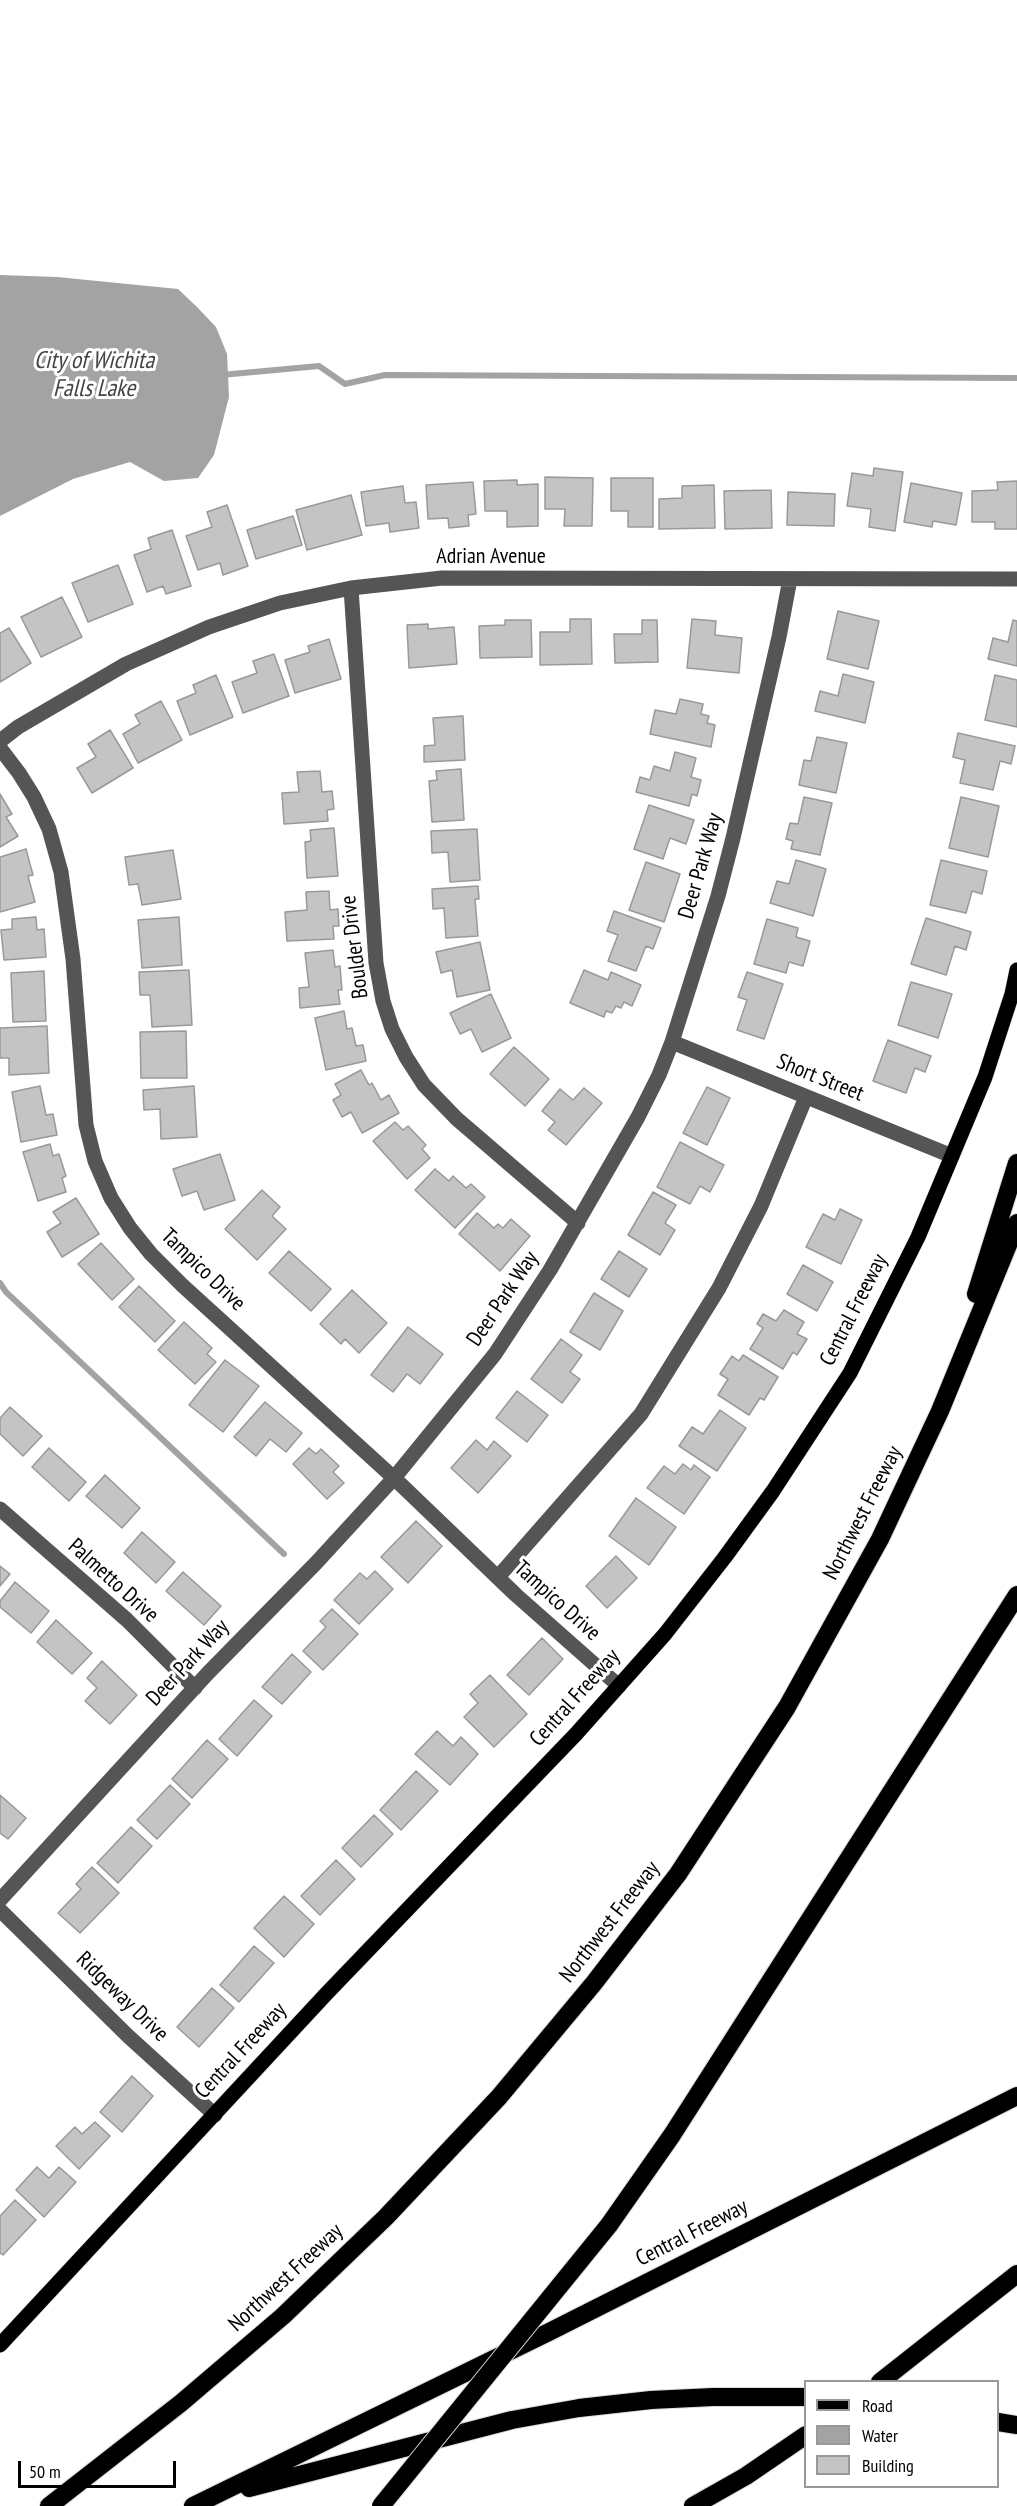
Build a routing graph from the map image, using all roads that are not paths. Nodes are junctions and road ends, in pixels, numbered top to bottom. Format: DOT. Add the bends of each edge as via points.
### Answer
graph roads {
  1 [pos="790,579"];
  2 [pos="1017,579"];
  3 [pos="351,588"];
  4 [pos="0,741"];
  5 [pos="0,748"];
  6 [pos="1017,970"];
  7 [pos="672,1042"];
  8 [pos="806,1097"];
  9 [pos="952,1156"];
  10 [pos="1017,1163"];
  11 [pos="578,1223"];
  12 [pos="1017,1223"];
  13 [pos="940,1411"];
  14 [pos="394,1478"];
  15 [pos="0,1509"];
  16 [pos="498,1577"];
  17 [pos="1017,1595"];
  18 [pos="619,1686"];
  19 [pos="195,1688"];
  20 [pos="0,1900"];
  21 [pos="0,1910"];
  22 [pos="1017,2097"];
  23 [pos="215,2115"];
  24 [pos="1017,2274"];
  25 [pos="0,2345"];
  26 [pos="883,2380"];
  27 [pos="804,2397"];
  28 [pos="999,2422"];
  29 [pos="1017,2425"];
  30 [pos="804,2435"];
  31 [pos="201,2502"];
  32 [pos="49,2506"];
  33 [pos="381,2506"];
  34 [pos="693,2506"];
  1 -- 2 [label="street, Adrian Avenue"];
  1 -- 3 [label="street, Adrian Avenue" via="442,578"];
  1 -- 7 [label="street, Deer Park Way" via="733,838"];
  3 -- 4 [label="street, Adrian Avenue" via="280,603 209,627 126,664"];
  3 -- 11 [label="street, Boulder Drive" via="375,952 392,1029 424,1085 457,1119"];
  5 -- 14 [label="street, Tampico Drive" via="34,797 49,829 61,872 73,959 86,1125 95,1161 111,1198 151,1254 182,1285"];
  6 -- 9 [label="main road, Central Freeway" via="985,1077"];
  7 -- 8 [label="street, Short Street"];
  7 -- 11 [label="street, Deer Park Way" via="638,1117"];
  8 -- 9 [label="street, Short Street"];
  8 -- 16 [label="street" via="761,1206 719,1288 641,1413"];
  9 -- 18 [label="main road, Central Freeway" via="918,1237 850,1373 766,1501 665,1634"];
  10 -- 13 [label="highway"];
  11 -- 14 [label="street, Deer Park Way" via="495,1354"];
  12 -- 13 [label="highway, Northwest Freeway"];
  13 -- 32 [label="highway, Northwest Freeway" via="880,1539 787,1707 678,1874 594,1983 499,2097 378,2225 224,2367"];
  14 -- 16 [label="street, Tampico Drive"];
  14 -- 19 [label="street, Deer Park Way"];
  15 -- 19 [label="street, Palmetto Drive" via="126,1620"];
  16 -- 18 [label="street, Tampico Drive"];
  17 -- 33 [label="highway, bridge" via="672,2135 609,2225"];
  18 -- 23 [label="main road, Central Freeway"];
  19 -- 20 [label="street, Deer Park Way"];
  21 -- 23 [label="street, Ridgeway Drive"];
  22 -- 31 [label="highway, Central Freeway"];
  23 -- 25 [label="main road, Central Freeway"];
  24 -- 26 [label="highway"];
  27 -- 31 [label="highway" via="702,2398 579,2408 512,2420"];
  28 -- 29 [label="highway"];
  30 -- 34 [label="highway" via="746,2476"];
}
